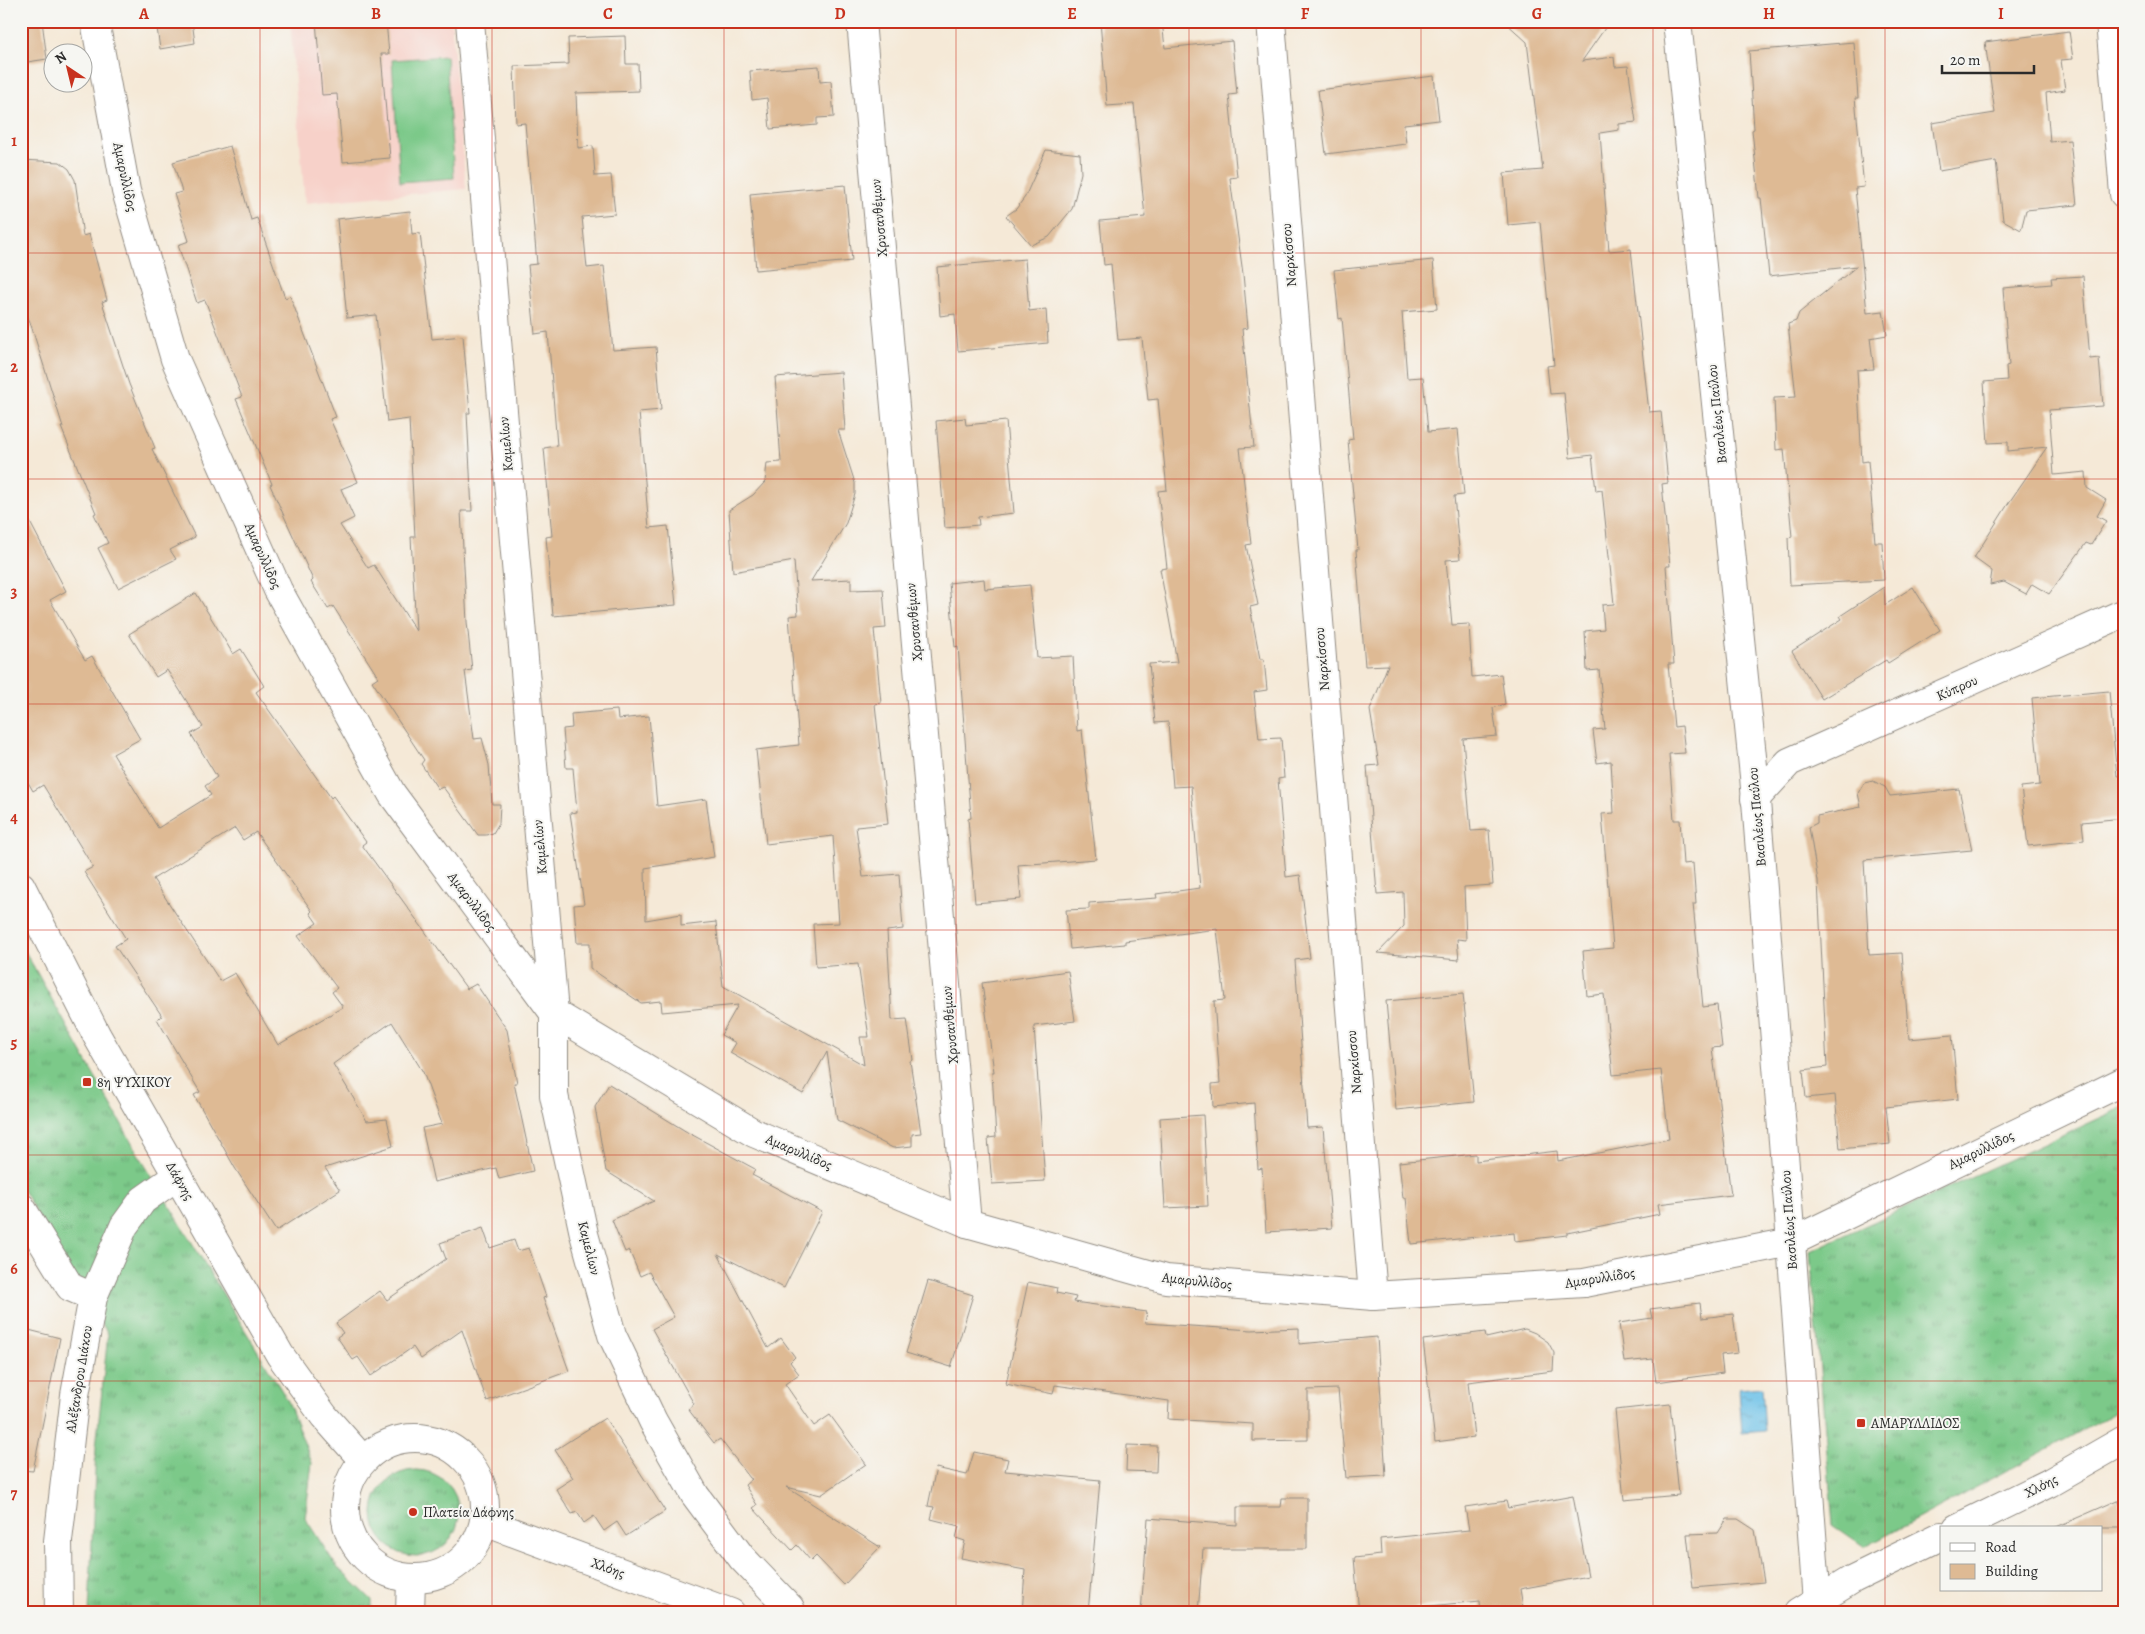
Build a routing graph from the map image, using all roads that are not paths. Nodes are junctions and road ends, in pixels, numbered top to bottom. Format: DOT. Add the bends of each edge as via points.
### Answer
graph roads {
  1 [pos="95,21"];
  2 [pos="470,21"];
  3 [pos="862,21"];
  4 [pos="1270,21"];
  5 [pos="1676,21"];
  6 [pos="2110,21"];
  7 [pos="2124,194"];
  8 [pos="2124,613"];
  9 [pos="1750,745"];
  10 [pos="1789,762"];
  11 [pos="1755,799"];
  12 [pos="21,886"];
  13 [pos="554,1013"];
  14 [pos="2124,1082"];
  15 [pos="177,1176"];
  16 [pos="21,1207"];
  17 [pos="967,1222"];
  18 [pos="1791,1242"];
  19 [pos="1373,1296"];
  20 [pos="93,1297"];
  21 [pos="2124,1440"];
  22 [pos="363,1460"];
  23 [pos="485,1522"];
  24 [pos="1961,1526"];
  25 [pos="1940,1536"];
  26 [pos="411,1579"];
  27 [pos="1812,1609"];
  28 [pos="58,1613"];
  29 [pos="410,1613"];
  30 [pos="731,1613"];
  31 [pos="792,1613"];
  1 -- 13 [label="street, Αμαρυλλίδος" via="126,191 175,359 278,590 392,794"];
  2 -- 13 [label="street, Καμελίων"];
  3 -- 17 [label="street, Χρυσανθέμων"];
  4 -- 19 [label="street, Ναρκίσσου"];
  5 -- 9 [label="street, Βασιλέως Παύλου"];
  6 -- 7 [label="street"];
  8 -- 10 [label="street, Κύπρου"];
  9 -- 10 [label="street"];
  9 -- 11 [label="street, Βασιλέως Παύλου"];
  10 -- 11 [label="street, Κύπρου"];
  11 -- 18 [label="street, Βασιλέως Παύλου"];
  12 -- 15 [label="street, Δάφνης" via="98,1036"];
  13 -- 17 [label="street, Αμαρυλλίδος" via="754,1133"];
  13 -- 31 [label="street, Καμελίων" via="554,1095 584,1234 612,1335 653,1421 695,1495 742,1558"];
  14 -- 18 [label="street, Αμαρυλλίδος"];
  15 -- 20 [label="street, Αλέξανδρου Διάκου" via="143,1200 124,1226"];
  15 -- 22 [label="street, Δάφνης" via="280,1355 324,1416"];
  16 -- 20 [label="street" via="70,1287"];
  17 -- 19 [label="street, Αμαρυλλίδος" via="1166,1279"];
  18 -- 19 [label="street, Αμαρυλλίδος" via="1584,1283"];
  18 -- 27 [label="street, Βασιλέως Παύλου"];
  20 -- 28 [label="street, Αλέξανδρου Διάκου" via="74,1395 58,1541"];
  21 -- 24 [label="street, Χλόης"];
  22 -- 23 [label="street" via="381,1446 403,1439 426,1438 448,1445 466,1459 480,1477 486,1499"];
  22 -- 26 [label="street" via="344,1501 346,1524 355,1545 369,1563 389,1574"];
  23 -- 26 [label="street" via="475,1546 458,1564 436,1576"];
  23 -- 30 [label="street, Χλόης"];
  25 -- 27 [label="street" via="1853,1579"];
  26 -- 29 [label="street"];
}
